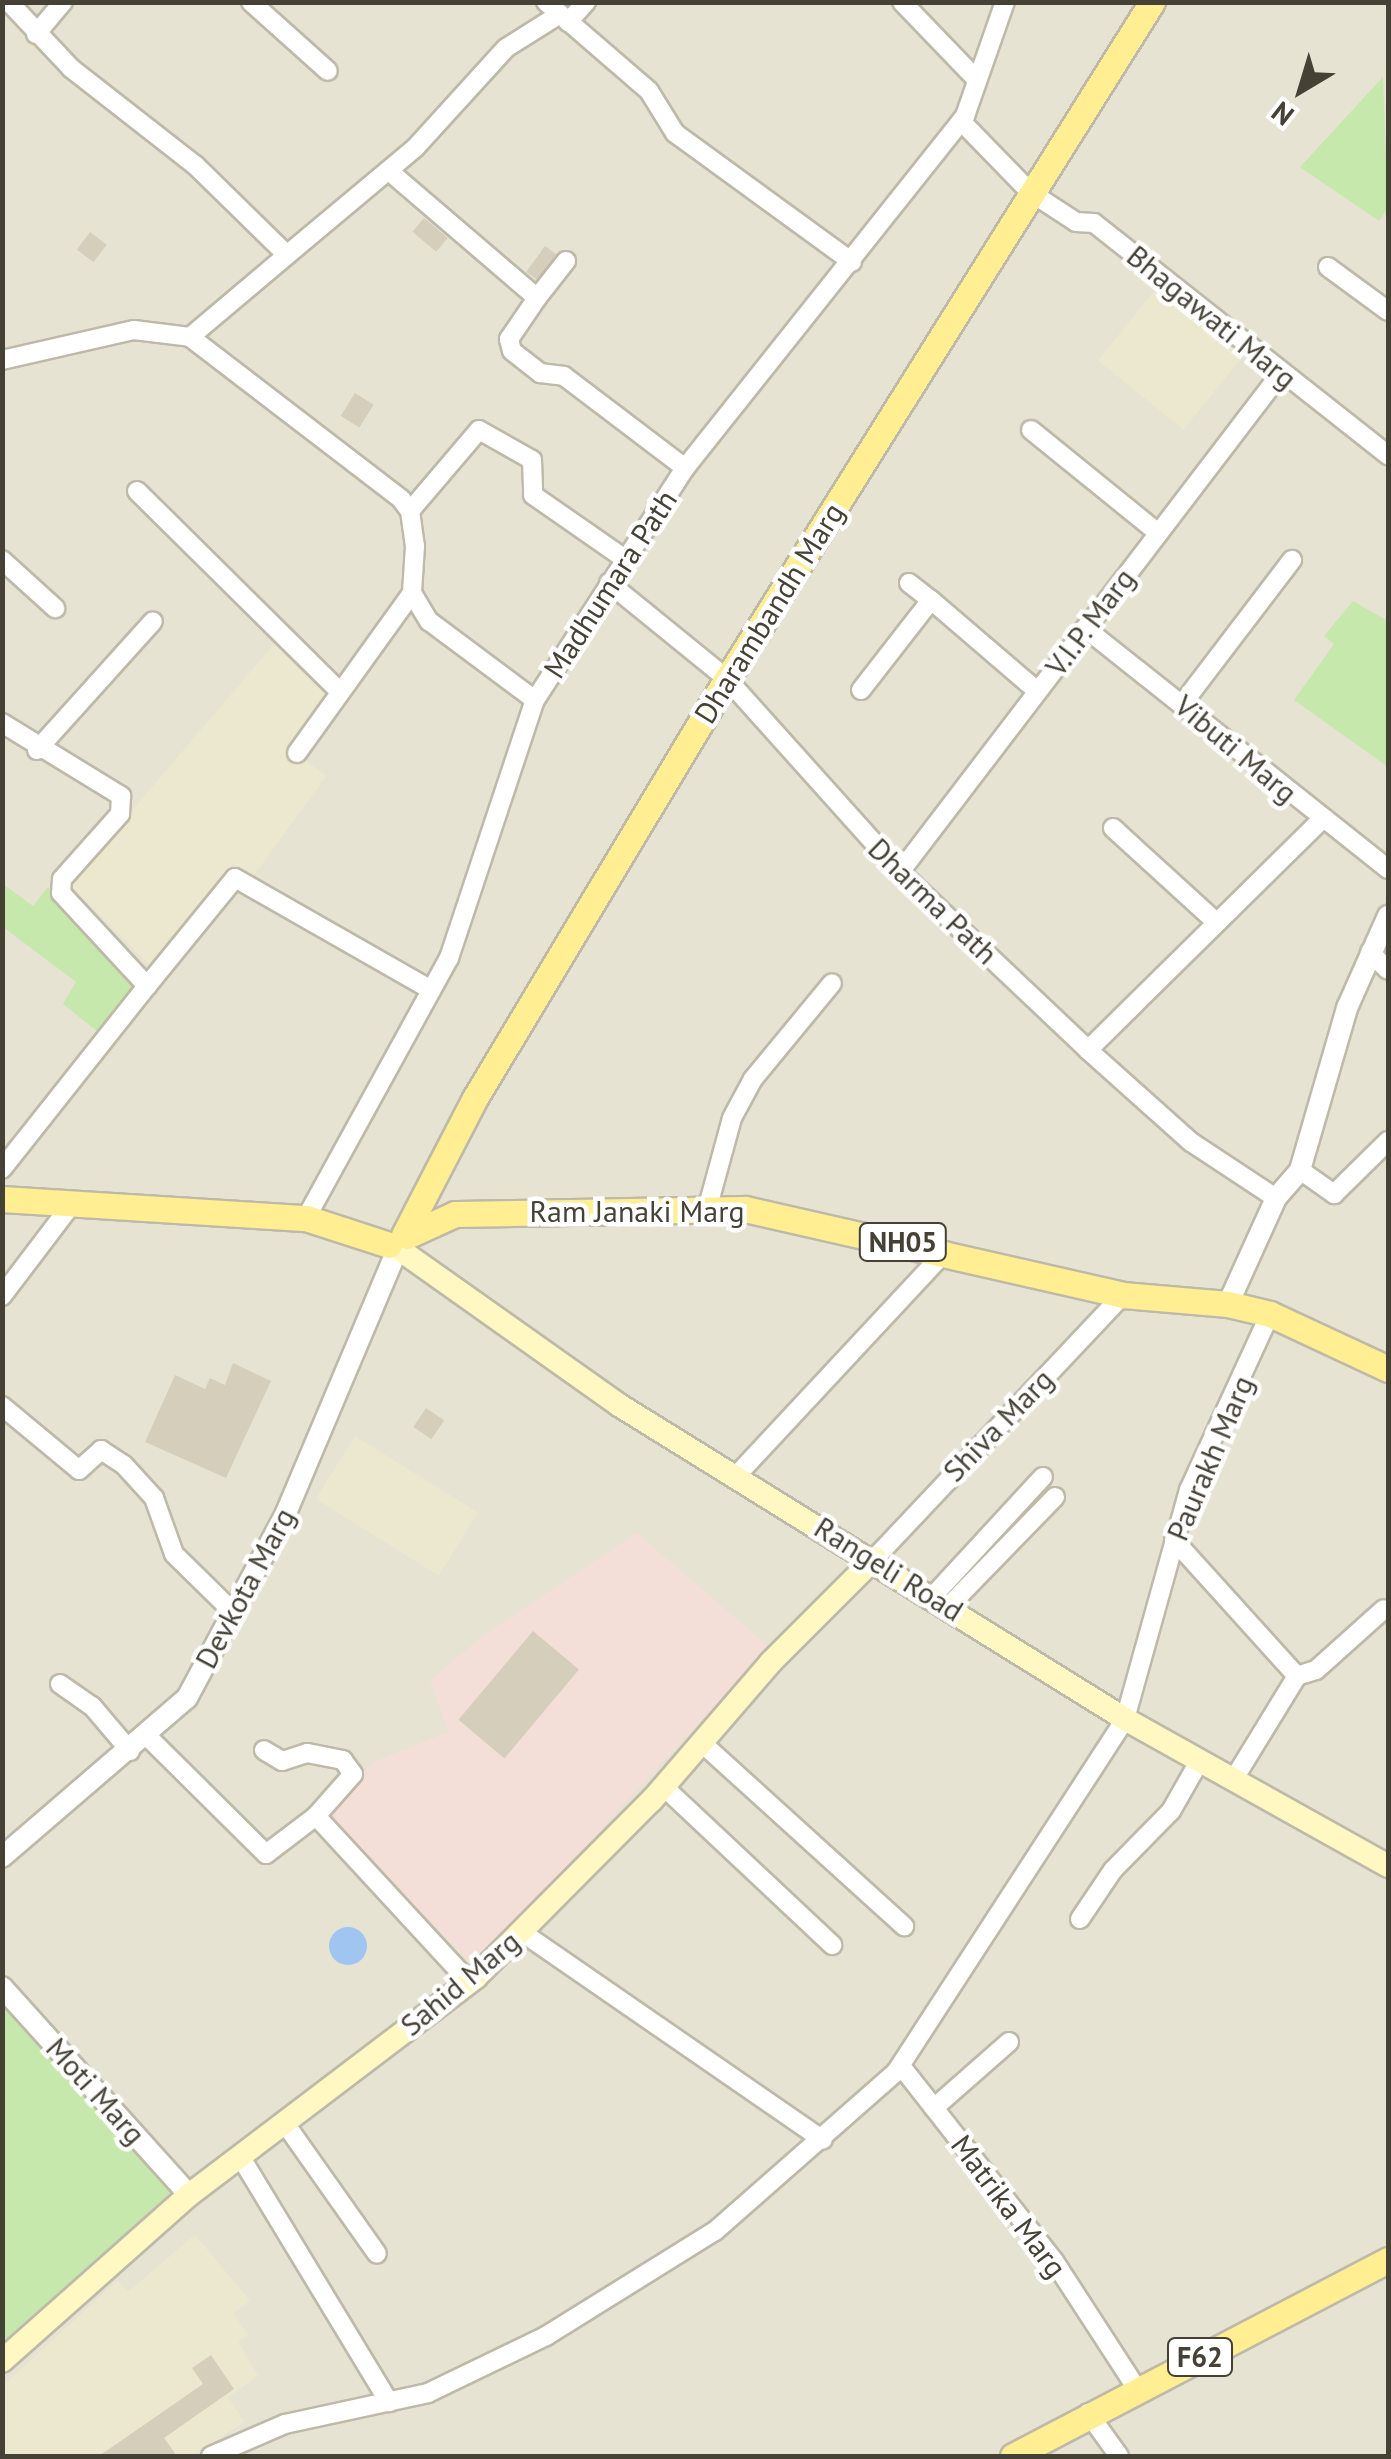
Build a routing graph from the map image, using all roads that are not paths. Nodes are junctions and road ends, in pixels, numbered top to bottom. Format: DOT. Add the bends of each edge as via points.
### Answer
graph roads {
  1 [pos="9,2"];
  2 [pos="63,2"];
  3 [pos="251,2"];
  4 [pos="586,2"];
  5 [pos="902,2"];
  6 [pos="1005,2"];
  7 [pos="1152,2"];
  8 [pos="558,13"];
  9 [pos="36,34"];
  10 [pos="328,71"];
  11 [pos="977,80"];
  12 [pos="961,120"];
  13 [pos="389,171"];
  14 [pos="1030,192"];
  15 [pos="287,256"];
  16 [pos="566,261"];
  17 [pos="852,262"];
  18 [pos="1328,267"];
  19 [pos="536,298"];
  20 [pos="1388,311"];
  21 [pos="190,337"];
  22 [pos="2,360"];
  23 [pos="1281,373"];
  24 [pos="1031,430"];
  25 [pos="1388,455"];
  26 [pos="686,468"];
  27 [pos="137,491"];
  28 [pos="410,511"];
  29 [pos="1158,533"];
  30 [pos="625,559"];
  31 [pos="2,560"];
  32 [pos="1292,560"];
  33 [pos="609,583"];
  34 [pos="910,583"];
  35 [pos="412,593"];
  36 [pos="931,600"];
  37 [pos="55,608"];
  38 [pos="153,621"];
  39 [pos="1085,628"];
  40 [pos="727,679"];
  41 [pos="861,690"];
  42 [pos="1037,691"];
  43 [pos="340,692"];
  44 [pos="535,700"];
  45 [pos="1183,703"];
  46 [pos="2,722"];
  47 [pos="37,750"];
  48 [pos="297,753"];
  49 [pos="1322,820"];
  50 [pos="1112,828"];
  51 [pos="1388,868"];
  52 [pos="900,872"];
  53 [pos="1388,916"];
  54 [pos="1216,922"];
  55 [pos="1370,952"];
  56 [pos="1388,970"];
  57 [pos="832,983"];
  58 [pos="147,986"];
  59 [pos="431,990"];
  60 [pos="1088,1050"];
  61 [pos="1388,1141"];
  62 [pos="2,1168"];
  63 [pos="1300,1170"];
  64 [pos="1276,1198"];
  65 [pos="2,1199"];
  66 [pos="72,1205"];
  67 [pos="708,1206"];
  68 [pos="306,1218"];
  69 [pos="400,1244"];
  70 [pos="946,1251"];
  71 [pos="1122,1294"];
  72 [pos="2,1296"];
  73 [pos="1228,1304"];
  74 [pos="1270,1314"];
  75 [pos="1388,1369"];
  76 [pos="2,1406"];
  77 [pos="736,1475"];
  78 [pos="1043,1477"];
  79 [pos="1056,1497"];
  80 [pos="1013,1504"];
  81 [pos="1032,1521"];
  82 [pos="1174,1540"];
  83 [pos="875,1558"];
  84 [pos="941,1601"];
  85 [pos="1384,1610"];
  86 [pos="233,1612"];
  87 [pos="1297,1676"];
  88 [pos="60,1684"];
  89 [pos="1125,1719"];
  90 [pos="148,1736"];
  91 [pos="702,1743"];
  92 [pos="264,1750"];
  93 [pos="130,1752"];
  94 [pos="1200,1760"];
  95 [pos="1234,1779"];
  96 [pos="664,1786"];
  97 [pos="316,1816"];
  98 [pos="2,1857"];
  99 [pos="1388,1866"];
  100 [pos="1080,1919"];
  101 [pos="904,1926"];
  102 [pos="523,1932"];
  103 [pos="832,1945"];
  104 [pos="469,1982"];
  105 [pos="2,1987"];
  106 [pos="1009,2042"];
  107 [pos="900,2066"];
  108 [pos="934,2108"];
  109 [pos="284,2122"];
  110 [pos="823,2140"];
  111 [pos="240,2156"];
  112 [pos="189,2195"];
  113 [pos="378,2254"];
  114 [pos="1388,2260"];
  115 [pos="2,2361"];
  116 [pos="1136,2389"];
  117 [pos="389,2402"];
  118 [pos="1088,2413"];
  119 [pos="1044,2450"];
  120 [pos="211,2456"];
  121 [pos="1013,2456"];
  122 [pos="1119,2456"];
  1 -- 9 [label="street"];
  2 -- 9 [label="street"];
  3 -- 10 [label="street"];
  4 -- 8 [label="street"];
  5 -- 11 [label="street"];
  6 -- 11 [label="street, Madhumara Path"];
  7 -- 14 [label="main road, Dharambandh Marg"];
  8 -- 13 [label="street" via="482,69"];
  8 -- 17 [label="street" via="650,92 675,133"];
  9 -- 15 [label="street" via="195,165"];
  11 -- 12 [label="street, Madhumara Path"];
  12 -- 14 [label="street, Bhagawati Marg"];
  12 -- 17 [label="street, Madhumara Path"];
  13 -- 15 [label="street"];
  13 -- 19 [label="street"];
  14 -- 23 [label="street, Bhagawati Marg" via="1076,222 1094,223"];
  14 -- 40 [label="main road, Dharambandh Marg"];
  15 -- 21 [label="street"];
  16 -- 19 [label="street"];
  17 -- 26 [label="street, Madhumara Path"];
  18 -- 20 [label="street"];
  19 -- 26 [label="street" via="509,339 512,351 540,372 564,376"];
  21 -- 22 [label="street" via="134,330"];
  21 -- 28 [label="street"];
  23 -- 25 [label="street, Bhagawati Marg"];
  23 -- 29 [label="street, V.I.P. Marg"];
  24 -- 29 [label="street"];
  26 -- 30 [label="street, Madhumara Path"];
  27 -- 43 [label="street"];
  28 -- 30 [label="street" via="479,430 532,460 533,495"];
  28 -- 35 [label="street"];
  29 -- 39 [label="street, V.I.P. Marg"];
  30 -- 33 [label="street, Madhumara Path"];
  31 -- 37 [label="street"];
  32 -- 45 [label="street"];
  33 -- 40 [label="street, Dharma Path"];
  33 -- 44 [label="street, Madhumara Path"];
  34 -- 36 [label="street"];
  35 -- 43 [label="street"];
  35 -- 44 [label="street" via="428,621"];
  36 -- 41 [label="street"];
  36 -- 42 [label="street"];
  38 -- 47 [label="street"];
  39 -- 42 [label="street, V.I.P. Marg"];
  39 -- 45 [label="street, Vibuti Marg"];
  40 -- 52 [label="street, Dharma Path"];
  40 -- 69 [label="main road, Dharambandh Marg" via="475,1098"];
  42 -- 52 [label="street, V.I.P. Marg"];
  43 -- 48 [label="street"];
  44 -- 59 [label="street, Madhumara Path" via="517,772"];
  45 -- 49 [label="street, Vibuti Marg"];
  46 -- 47 [label="street"];
  47 -- 58 [label="street" via="123,800 120,814 60,886"];
  49 -- 51 [label="street, Vibuti Marg"];
  49 -- 54 [label="street"];
  50 -- 54 [label="street"];
  52 -- 60 [label="street, Dharma Path"];
  53 -- 55 [label="street"];
  54 -- 60 [label="street"];
  55 -- 56 [label="street"];
  55 -- 63 [label="street"];
  57 -- 67 [label="street" via="753,1079 732,1118"];
  58 -- 59 [label="street" via="236,878"];
  58 -- 62 [label="street"];
  59 -- 68 [label="street, Madhumara Path"];
  60 -- 64 [label="street, Dharma Path" via="1191,1142"];
  61 -- 63 [label="street" via="1334,1194"];
  63 -- 64 [label="street"];
  64 -- 73 [label="street"];
  65 -- 66 [label="main road"];
  66 -- 68 [label="main road"];
  66 -- 72 [label="street"];
  67 -- 69 [label="main road, Ram Janaki Marg / NH05" via="454,1214"];
  67 -- 70 [label="main road, Ram Janaki Marg / NH05"];
  68 -- 69 [label="main road"];
  69 -- 77 [label="main road, Rangeli Road" via="619,1405"];
  69 -- 86 [label="street, Devkota Marg" via="286,1513"];
  70 -- 71 [label="main road, Ram Janaki Marg / NH05"];
  70 -- 77 [label="street"];
  71 -- 73 [label="main road, Ram Janaki Marg / NH05"];
  71 -- 83 [label="street, Shiva Marg"];
  73 -- 74 [label="main road, Ram Janaki Marg / NH05"];
  74 -- 75 [label="main road, Ram Janaki Marg / NH05"];
  74 -- 82 [label="street, Paurakh Marg"];
  76 -- 86 [label="street" via="80,1470 100,1450 124,1466 154,1498 174,1554"];
  77 -- 83 [label="main road, Rangeli Road"];
  78 -- 80 [label="street"];
  79 -- 81 [label="street"];
  80 -- 81 [label="street"];
  80 -- 84 [label="street"];
  81 -- 84 [label="street"];
  82 -- 87 [label="street"];
  82 -- 89 [label="street, Paurakh Marg"];
  83 -- 84 [label="main road, Rangeli Road"];
  83 -- 91 [label="main road, Sahid Marg"];
  84 -- 89 [label="main road, Rangeli Road"];
  85 -- 87 [label="street" via="1316,1670"];
  86 -- 90 [label="street, Devkota Marg" via="186,1698"];
  87 -- 95 [label="street"];
  88 -- 93 [label="street" via="92,1706"];
  89 -- 94 [label="main road, Rangeli Road"];
  89 -- 107 [label="street, Paurakh Marg"];
  90 -- 93 [label="street, Devkota Marg"];
  90 -- 97 [label="street" via="262,1854"];
  91 -- 96 [label="main road, Sahid Marg"];
  91 -- 101 [label="street"];
  92 -- 97 [label="street" via="282,1760 312,1753 348,1764 351,1778"];
  93 -- 98 [label="street, Devkota Marg"];
  94 -- 95 [label="main road, Rangeli Road"];
  94 -- 100 [label="street" via="1171,1811 1113,1870"];
  95 -- 99 [label="main road, Rangeli Road"];
  96 -- 102 [label="main road, Sahid Marg"];
  96 -- 103 [label="street"];
  97 -- 104 [label="street"];
  102 -- 104 [label="main road, Sahid Marg"];
  102 -- 110 [label="street"];
  104 -- 109 [label="main road, Sahid Marg"];
  105 -- 112 [label="street, Moti Marg"];
  106 -- 108 [label="street, Matrika Marg"];
  107 -- 108 [label="street"];
  107 -- 110 [label="street, Paurakh Marg"];
  108 -- 116 [label="street, Matrika Marg" via="1054,2261"];
  109 -- 111 [label="main road, Sahid Marg"];
  109 -- 113 [label="street"];
  110 -- 117 [label="street, Paurakh Marg" via="715,2231 562,2326 428,2394"];
  111 -- 112 [label="main road, Sahid Marg"];
  111 -- 117 [label="street"];
  112 -- 115 [label="main road, Sahid Marg"];
  114 -- 116 [label="main road, F62"];
  116 -- 118 [label="main road, F62"];
  117 -- 120 [label="street, Paurakh Marg" via="250,2434"];
  118 -- 119 [label="main road, F62"];
  118 -- 122 [label="street"];
  119 -- 121 [label="main road, F62"];
}
